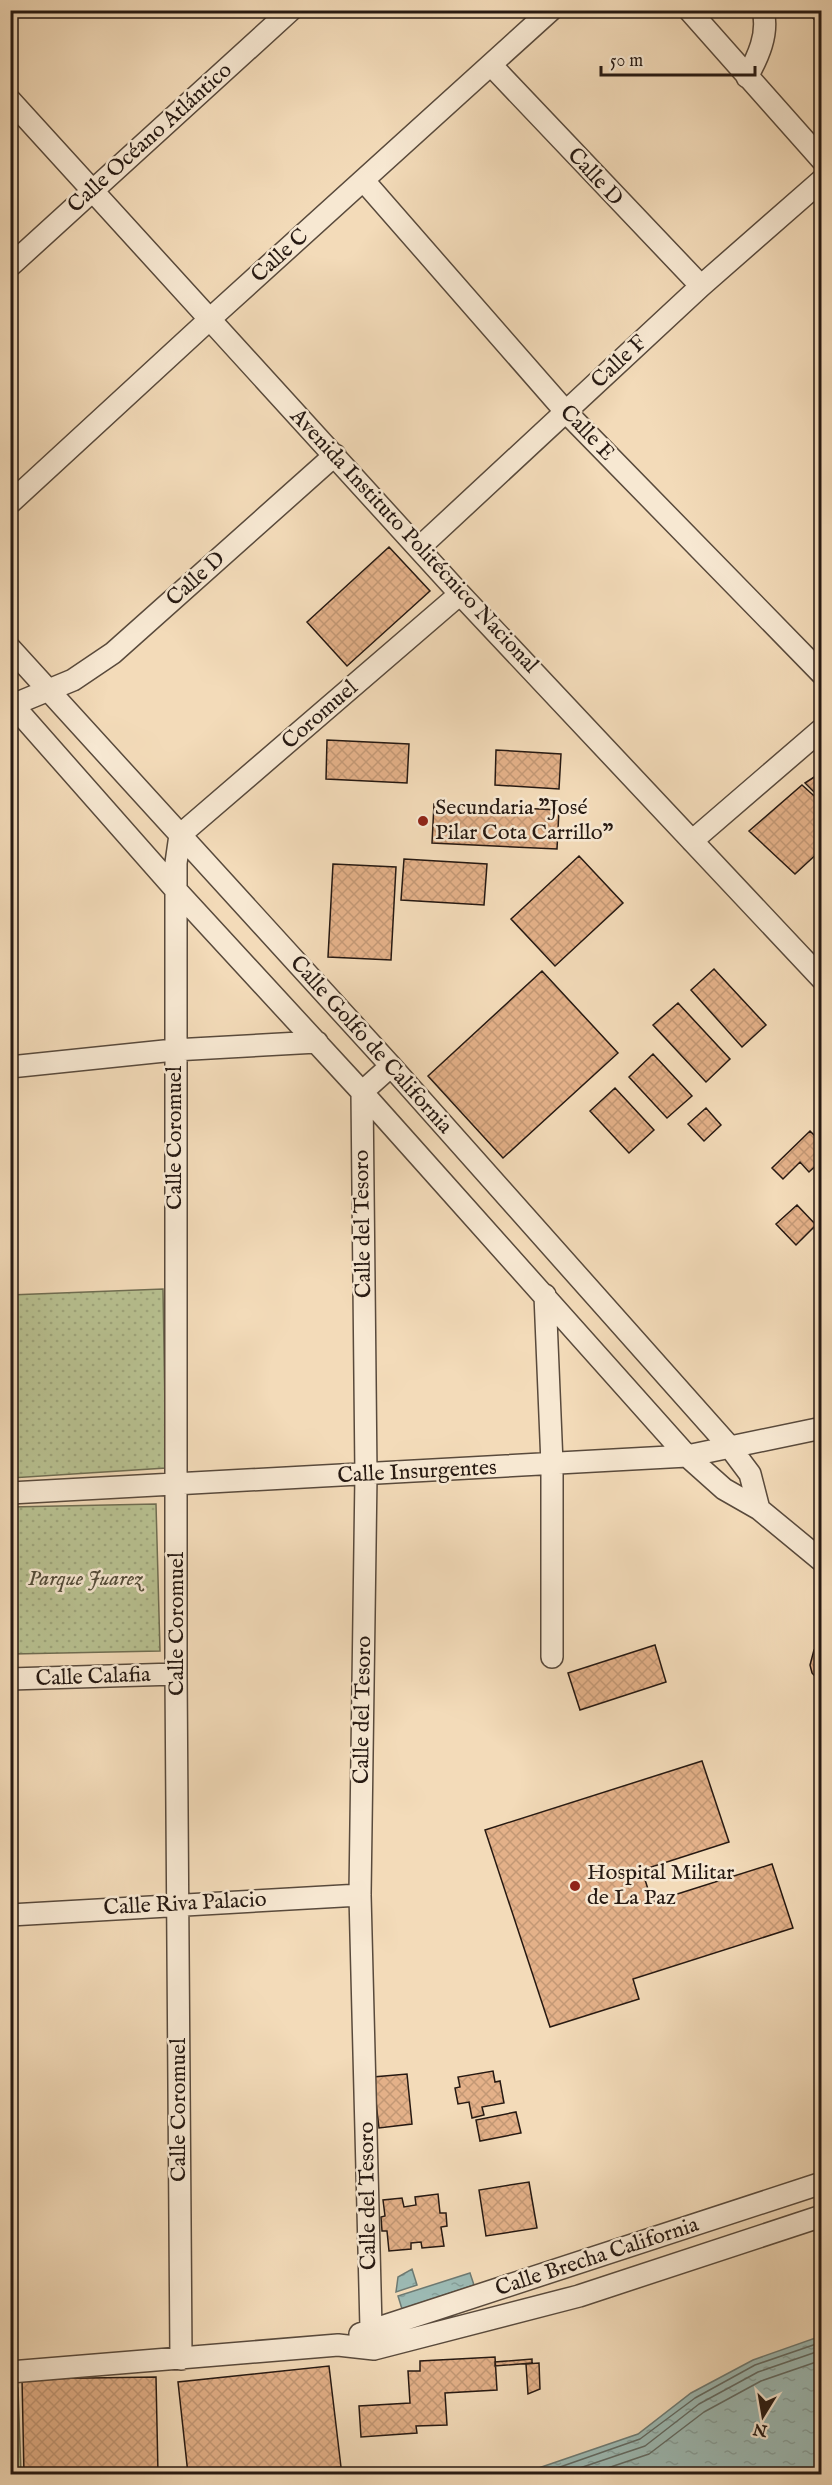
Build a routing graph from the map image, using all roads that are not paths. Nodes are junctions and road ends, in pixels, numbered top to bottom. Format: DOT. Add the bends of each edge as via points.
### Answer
graph roads {
  1 [pos="291,10"];
  2 [pos="551,10"];
  3 [pos="689,10"];
  4 [pos="763,10"];
  5 [pos="491,65"];
  6 [pos="747,77"];
  7 [pos="10,100"];
  8 [pos="822,160"];
  9 [pos="822,180"];
  10 [pos="363,181"];
  11 [pos="92,191"];
  12 [pos="10,266"];
  13 [pos="701,286"];
  14 [pos="210,318"];
  15 [pos="566,412"];
  16 [pos="335,455"];
  17 [pos="10,503"];
  18 [pos="420,547"];
  19 [pos="460,594"];
  20 [pos="10,648"];
  21 [pos="822,674"];
  22 [pos="48,689"];
  23 [pos="11,704"];
  24 [pos="822,729"];
  25 [pos="180,836"];
  26 [pos="692,841"];
  27 [pos="175,890"];
  28 [pos="822,979"];
  29 [pos="316,1042"];
  30 [pos="174,1050"];
  31 [pos="391,1066"];
  32 [pos="10,1067"];
  33 [pos="362,1092"];
  34 [pos="545,1295"];
  35 [pos="822,1428"];
  36 [pos="729,1446"];
  37 [pos="687,1456"];
  38 [pos="552,1464"];
  39 [pos="366,1474"];
  40 [pos="177,1483"];
  41 [pos="10,1493"];
  42 [pos="759,1509"];
  43 [pos="822,1561"];
  44 [pos="552,1657"];
  45 [pos="176,1674"];
  46 [pos="10,1680"];
  47 [pos="360,1895"];
  48 [pos="178,1904"];
  49 [pos="10,1915"];
  50 [pos="822,2183"];
  51 [pos="822,2216"];
  52 [pos="371,2328"];
  53 [pos="338,2345"];
  54 [pos="374,2349"];
  55 [pos="181,2359"];
  56 [pos="10,2372"];
  1 -- 11 [label="street, Calle Océano Atlántico"];
  2 -- 5 [label="street, Calle C"];
  3 -- 6 [label="street"];
  4 -- 6 [label="street" via="764,38"];
  5 -- 10 [label="street, Calle C"];
  5 -- 13 [label="street, Calle D"];
  6 -- 8 [label="street"];
  7 -- 11 [label="street, Avenida Instituto Politécnico Nacional"];
  9 -- 13 [label="street, Calle F"];
  10 -- 14 [label="street, Calle C"];
  10 -- 15 [label="street, Calle E"];
  11 -- 12 [label="street, Calle Océano Atlántico"];
  11 -- 14 [label="street, Avenida Instituto Politécnico Nacional"];
  13 -- 15 [label="street, Calle F"];
  14 -- 16 [label="street, Avenida Instituto Politécnico Nacional"];
  14 -- 17 [label="street, Calle C"];
  15 -- 18 [label="street, Calle F"];
  15 -- 21 [label="street, Calle E"];
  16 -- 18 [label="street, Avenida Instituto Politécnico Nacional"];
  16 -- 22 [label="street, Calle D" via="113,653 73,680"];
  18 -- 19 [label="street, Avenida Instituto Politécnico Nacional"];
  19 -- 25 [label="street, Coromuel"];
  19 -- 26 [label="street, Avenida Instituto Politécnico Nacional"];
  20 -- 22 [label="street, Calle Golfo de California"];
  22 -- 23 [label="street, Calle D"];
  22 -- 25 [label="street, Calle Golfo de California"];
  23 -- 27 [label="street, Calle Golfo de California"];
  24 -- 26 [label="street"];
  25 -- 27 [label="street, Calle Coromuel"];
  25 -- 31 [label="street, Calle Golfo de California"];
  26 -- 28 [label="street, Avenida Instituto Politécnico Nacional"];
  27 -- 29 [label="street, Calle Golfo de California"];
  27 -- 30 [label="street, Calle Coromuel"];
  29 -- 30 [label="street"];
  29 -- 33 [label="street, Calle Golfo de California"];
  30 -- 32 [label="street"];
  30 -- 40 [label="street, Calle Coromuel"];
  31 -- 33 [label="street"];
  31 -- 36 [label="street, Calle Golfo de California"];
  33 -- 34 [label="street, Calle Golfo de California"];
  33 -- 39 [label="street, Calle del Tesoro"];
  34 -- 37 [label="street, Calle Golfo de California"];
  34 -- 38 [label="street"];
  35 -- 36 [label="street, Calle Insurgentes"];
  36 -- 37 [label="street, Calle Insurgentes"];
  36 -- 42 [label="street, Calle Golfo de California" via="750,1474"];
  37 -- 38 [label="street, Calle Insurgentes"];
  37 -- 42 [label="street, Calle Golfo de California" via="724,1489"];
  38 -- 39 [label="street, Calle Insurgentes"];
  38 -- 44 [label="street"];
  39 -- 40 [label="street, Calle Insurgentes"];
  39 -- 47 [label="street, Calle del Tesoro"];
  40 -- 41 [label="street, Calle Insurgentes"];
  40 -- 45 [label="street, Calle Coromuel"];
  42 -- 43 [label="street, Calle Golfo de California"];
  45 -- 46 [label="street, Calle Calafia"];
  45 -- 48 [label="street, Calle Coromuel"];
  47 -- 48 [label="street, Calle Riva Palacio"];
  47 -- 52 [label="street, Calle del Tesoro"];
  48 -- 49 [label="street, Calle Riva Palacio"];
  48 -- 55 [label="street, Calle Coromuel"];
  50 -- 52 [label="street, Calle Brecha California"];
  51 -- 54 [label="street, Calle Brecha California" via="579,2296"];
  52 -- 53 [label="street, Calle Brecha California"];
  52 -- 54 [label="street, Calle del Tesoro"];
  53 -- 54 [label="street"];
  53 -- 55 [label="street"];
  55 -- 56 [label="street"];
}
